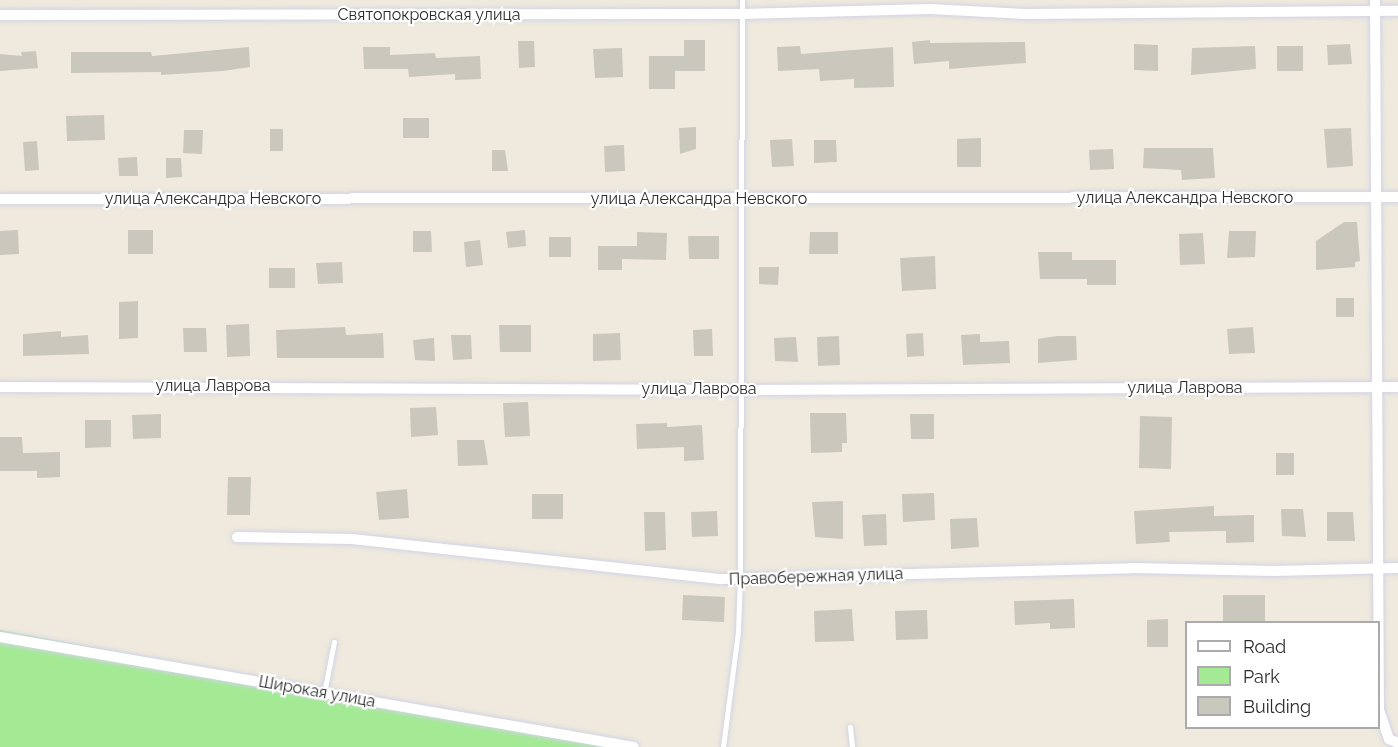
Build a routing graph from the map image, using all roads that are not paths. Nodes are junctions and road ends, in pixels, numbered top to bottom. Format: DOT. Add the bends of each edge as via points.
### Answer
graph roads {
  1 [pos="742,0"];
  2 [pos="1375,5"];
  3 [pos="1398,11"];
  4 [pos="742,14"];
  5 [pos="0,15"];
  6 [pos="1376,197"];
  7 [pos="1398,197"];
  8 [pos="0,199"];
  9 [pos="743,200"];
  10 [pos="0,387"];
  11 [pos="1376,387"];
  12 [pos="1398,387"];
  13 [pos="743,390"];
  14 [pos="237,537"];
  15 [pos="1376,568"];
  16 [pos="1398,568"];
  17 [pos="740,576"];
  18 [pos="1377,621"];
  19 [pos="0,637"];
  20 [pos="334,642"];
  21 [pos="324,693"];
  22 [pos="1380,713"];
  23 [pos="850,727"];
  24 [pos="1398,743"];
  25 [pos="634,747"];
  26 [pos="723,747"];
  27 [pos="852,747"];
  1 -- 4 [label="lane"];
  2 -- 3 [label="street, Святопокровская улица"];
  2 -- 4 [label="street, Святопокровская улица" via="1026,14 930,9"];
  2 -- 6 [label="street"];
  4 -- 5 [label="street, Святопокровская улица"];
  4 -- 9 [label="lane"];
  6 -- 7 [label="street, улица Александра Невского"];
  6 -- 9 [label="street, улица Александра Невского"];
  6 -- 11 [label="street"];
  8 -- 9 [label="street, улица Александра Невского"];
  9 -- 13 [label="lane"];
  10 -- 13 [label="street, улица Лаврова"];
  11 -- 12 [label="street, улица Лаврова"];
  11 -- 13 [label="street, улица Лаврова"];
  11 -- 15 [label="street"];
  13 -- 17 [label="lane"];
  14 -- 17 [label="street, Правобережная улица" via="352,539 722,579"];
  15 -- 16 [label="street, Правобережная улица"];
  15 -- 17 [label="street, Правобережная улица"];
  15 -- 18 [label="street"];
  17 -- 26 [label="lane" via="738,631"];
  19 -- 21 [label="street, Широкая улица"];
  20 -- 21 [label="lane"];
  21 -- 25 [label="street, Широкая улица"];
  22 -- 24 [label="street" via="1389,739"];
  23 -- 27 [label="lane"];
}
